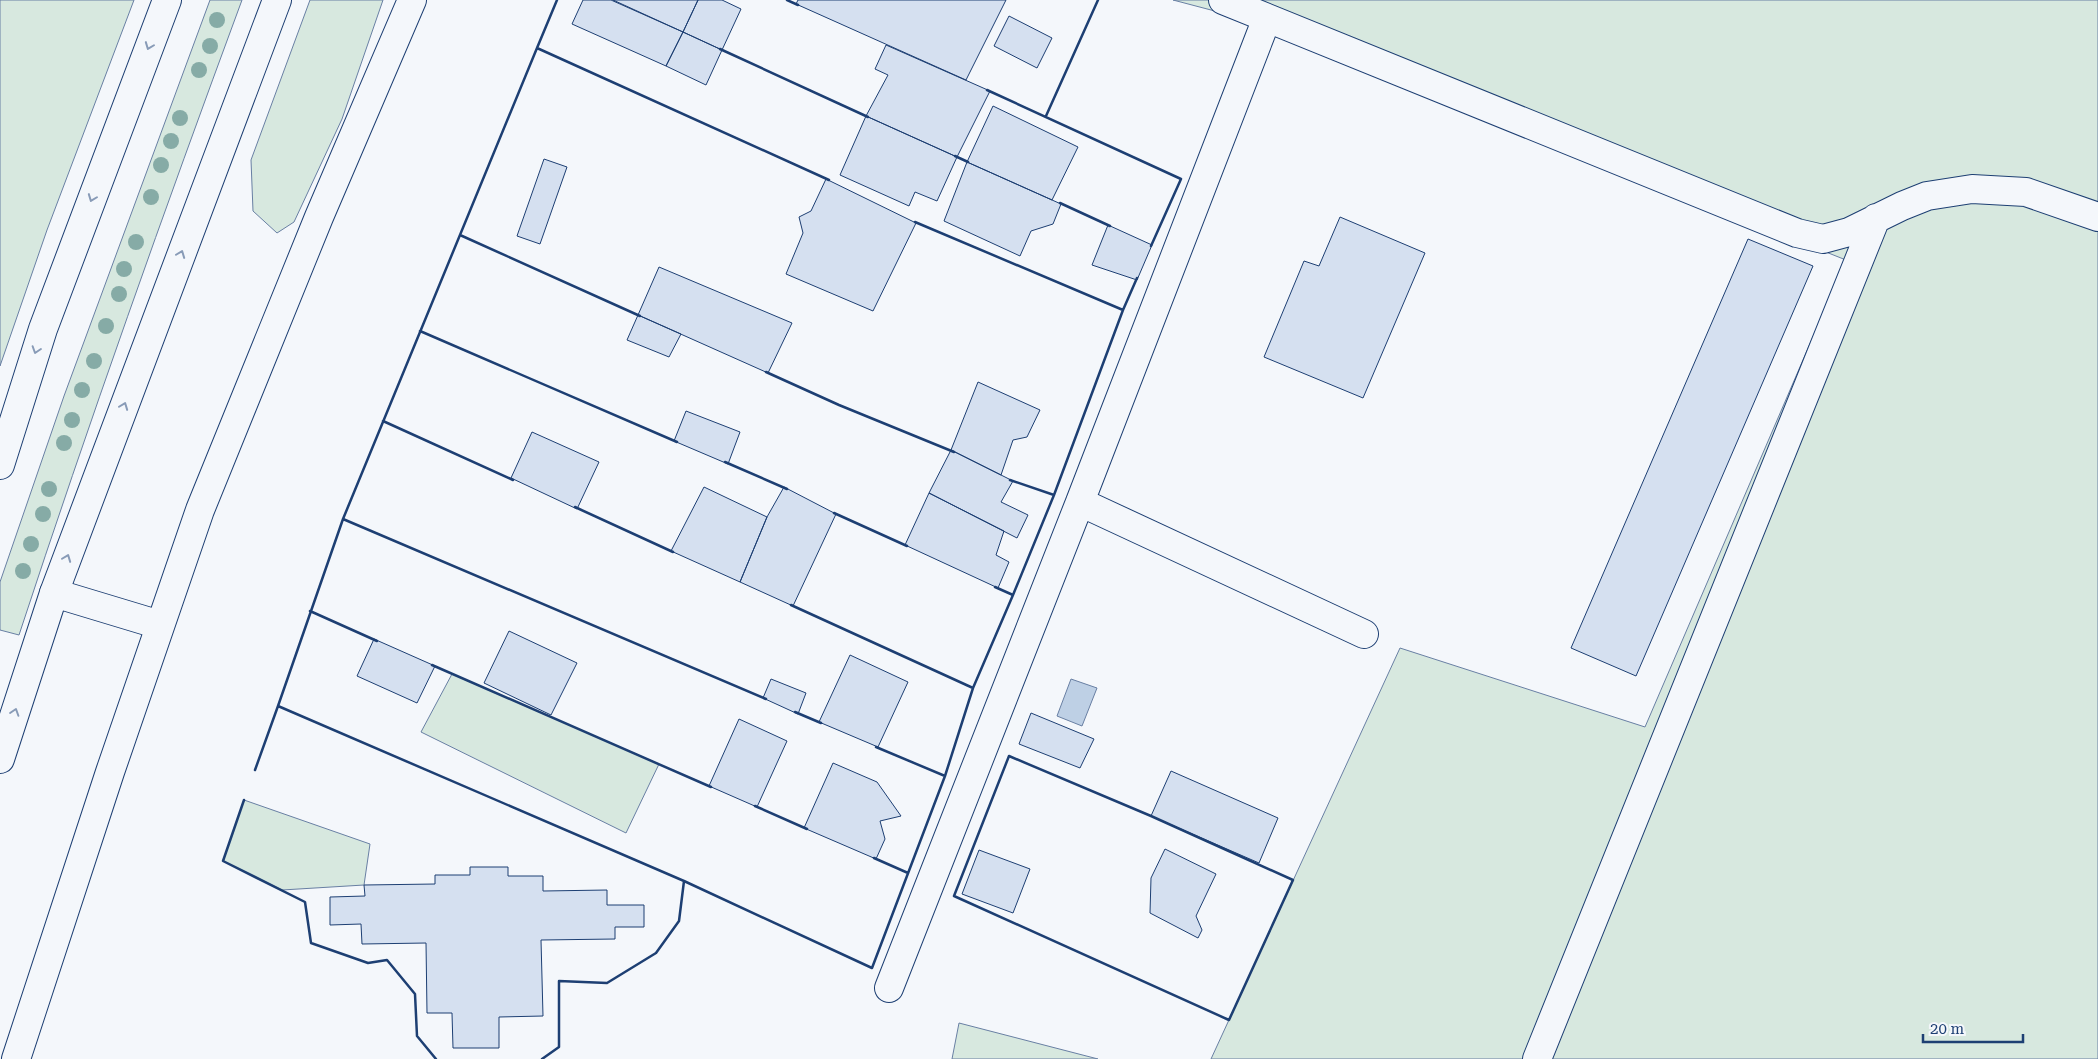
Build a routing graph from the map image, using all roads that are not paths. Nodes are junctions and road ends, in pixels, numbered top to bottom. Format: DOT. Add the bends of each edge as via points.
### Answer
graph roads {
  1 [pos="166,0"];
  2 [pos="276,0"];
  3 [pos="412,0"];
  4 [pos="1223,0"];
  5 [pos="1267,18"];
  6 [pos="2098,217"];
  7 [pos="1876,218"];
  8 [pos="0,465"];
  9 [pos="1080,502"];
  10 [pos="54,593"];
  11 [pos="160,625"];
  12 [pos="1364,634"];
  13 [pos="0,759"];
  14 [pos="889,988"];
  15 [pos="16,1059"];
  16 [pos="1537,1059"];
  1 -- 8 [label="main road, one-way" via="43,329"];
  10 -- 2 [label="main road, one-way"];
  3 -- 11 [label="main road" via="204,500"];
  4 -- 5 [label="main road"];
  5 -- 7 [label="main road" via="1797,233 1823,238 1849,232"];
  5 -- 9 [label="main road"];
  6 -- 7 [label="main road" via="2026,192 1972,189 1927,196"];
  7 -- 16 [label="main road"];
  9 -- 12 [label="main road"];
  9 -- 14 [label="main road"];
  10 -- 11 [label="main road"];
  13 -- 10 [label="main road, one-way"];
  11 -- 15 [label="main road"];
}
